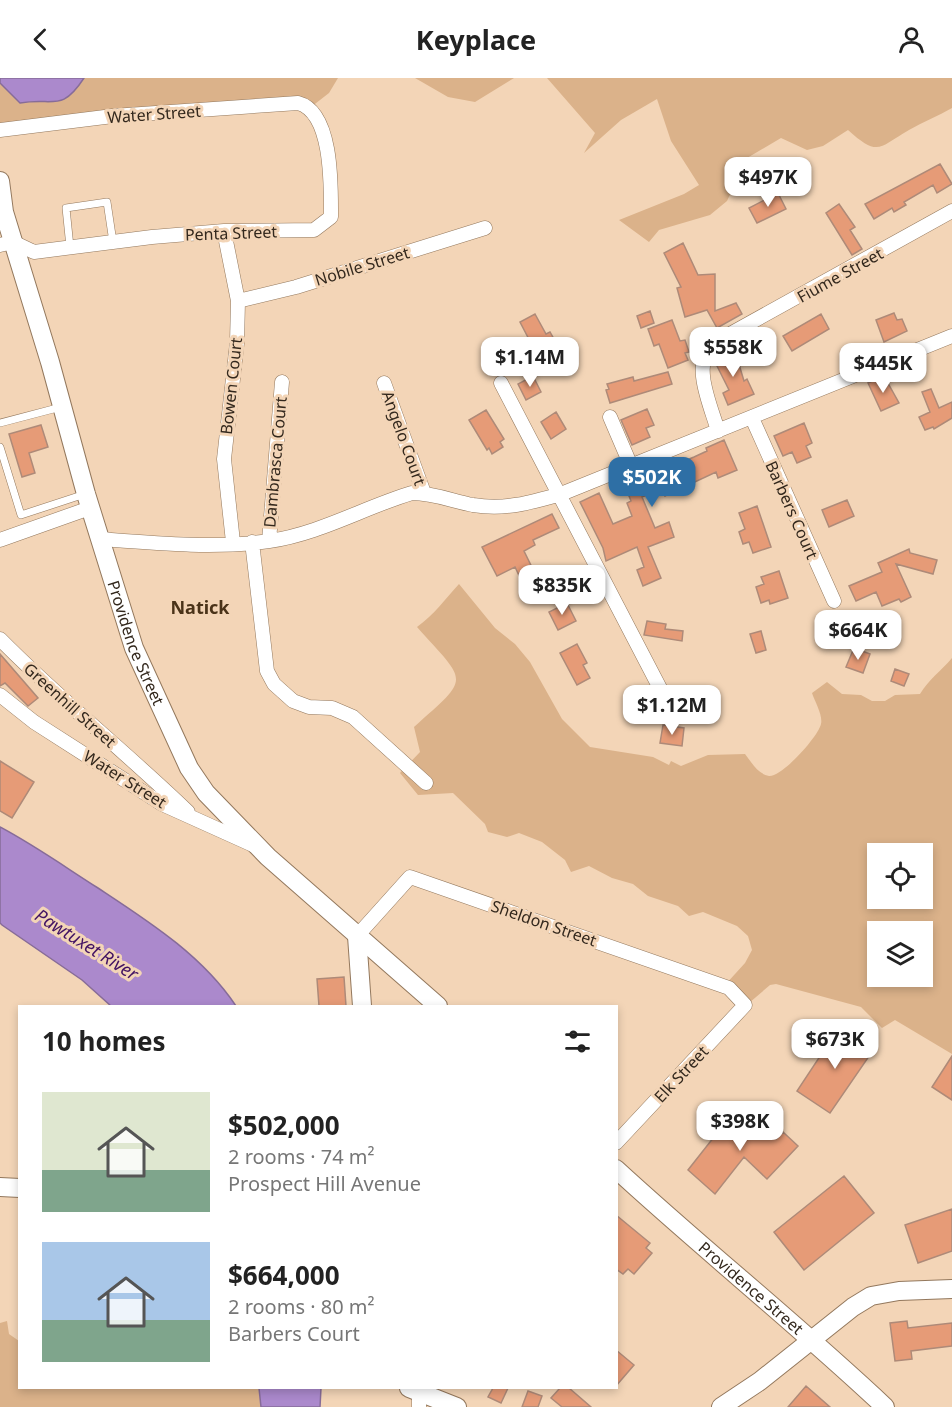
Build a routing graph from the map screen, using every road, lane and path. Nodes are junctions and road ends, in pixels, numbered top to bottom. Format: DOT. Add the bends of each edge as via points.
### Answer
graph roads {
  1 [pos="308,106"];
  2 [pos="0,130"];
  3 [pos="0,181"];
  4 [pos="952,211"];
  5 [pos="485,228"];
  6 [pos="224,231"];
  7 [pos="113,242"];
  8 [pos="6,244"];
  9 [pos="70,248"];
  10 [pos="238,301"];
  11 [pos="952,336"];
  12 [pos="282,382"];
  13 [pos="384,383"];
  14 [pos="501,383"];
  15 [pos="61,407"];
  16 [pos="610,417"];
  17 [pos="752,418"];
  18 [pos="0,423"];
  19 [pos="718,431"];
  20 [pos="0,447"];
  21 [pos="632,466"];
  22 [pos="424,493"];
  23 [pos="561,495"];
  24 [pos="88,501"];
  25 [pos="99,539"];
  26 [pos="0,540"];
  27 [pos="269,541"];
  28 [pos="233,542"];
  29 [pos="252,542"];
  30 [pos="834,601"];
  31 [pos="0,639"];
  32 [pos="663,694"];
  33 [pos="0,695"];
  34 [pos="426,783"];
  35 [pos="194,817"];
  36 [pos="259,847"];
  37 [pos="357,936"];
  38 [pos="362,1005"];
  39 [pos="437,1005"];
  40 [pos="745,1005"];
  41 [pos="618,1141"];
  42 [pos="618,1171"];
  43 [pos="0,1187"];
  44 [pos="18,1188"];
  45 [pos="952,1289"];
  46 [pos="812,1339"];
  47 [pos="416,1396"];
  48 [pos="457,1407"];
  49 [pos="721,1407"];
  50 [pos="885,1407"];
  1 -- 2 [label="street, Water Street" via="287,103 113,116"];
  1 -- 6 [label="street, Penta Street" via="324,131 331,217 314,230"];
  3 -- 8 [label="main road, Providence Street"];
  4 -- 19 [label="street, Fiume Street" via="712,344 702,365"];
  5 -- 10 [label="street, Nobile Street" via="296,287"];
  6 -- 7 [label="street, Penta Street"];
  6 -- 10 [label="street, Bowen Court"];
  7 -- 9 [label="street, Penta Street"];
  7 -- 9 [label="lane" via="107,202 66,208"];
  8 -- 9 [label="street, Penta Street" via="34,252"];
  8 -- 15 [label="main road, Providence Street" via="50,362"];
  10 -- 28 [label="street, Bowen Court" via="224,459"];
  11 -- 17 [label="street"];
  12 -- 27 [label="street, Dambrasca Court"];
  13 -- 22 [label="street, Angelo Court"];
  14 -- 23 [label="street"];
  15 -- 18 [label="lane"];
  15 -- 24 [label="main road, Providence Street"];
  16 -- 21 [label="street"];
  17 -- 19 [label="street"];
  17 -- 30 [label="street, Barbers Court"];
  19 -- 21 [label="street"];
  20 -- 24 [label="lane" via="21,515"];
  21 -- 23 [label="street"];
  22 -- 23 [label="street" via="503,508"];
  22 -- 27 [label="street"];
  23 -- 32 [label="street"];
  24 -- 25 [label="main road, Providence Street"];
  24 -- 26 [label="street"];
  25 -- 28 [label="street"];
  25 -- 36 [label="main road, Providence Street" via="134,648 184,760 206,793"];
  27 -- 29 [label="street"];
  28 -- 29 [label="street"];
  29 -- 34 [label="street" via="267,671 274,684 299,704 332,708 353,717"];
  31 -- 35 [label="street, Greenhill Street" via="60,699"];
  33 -- 35 [label="street, Water Street" via="34,722 162,804"];
  35 -- 36 [label="street, Water Street"];
  36 -- 37 [label="main road, Providence Street"];
  37 -- 38 [label="main road"];
  37 -- 39 [label="main road, Providence Street"];
  37 -- 40 [label="street, Sheldon Street" via="410,877 729,988"];
  40 -- 41 [label="street, Elk Street"];
  42 -- 46 [label="main road, Providence Street"];
  43 -- 44 [label="main road"];
  45 -- 46 [label="main road" via="870,1296"];
  46 -- 49 [label="main road"];
  46 -- 50 [label="main road, Providence Street"];
  47 -- 48 [label="main road"];
}
